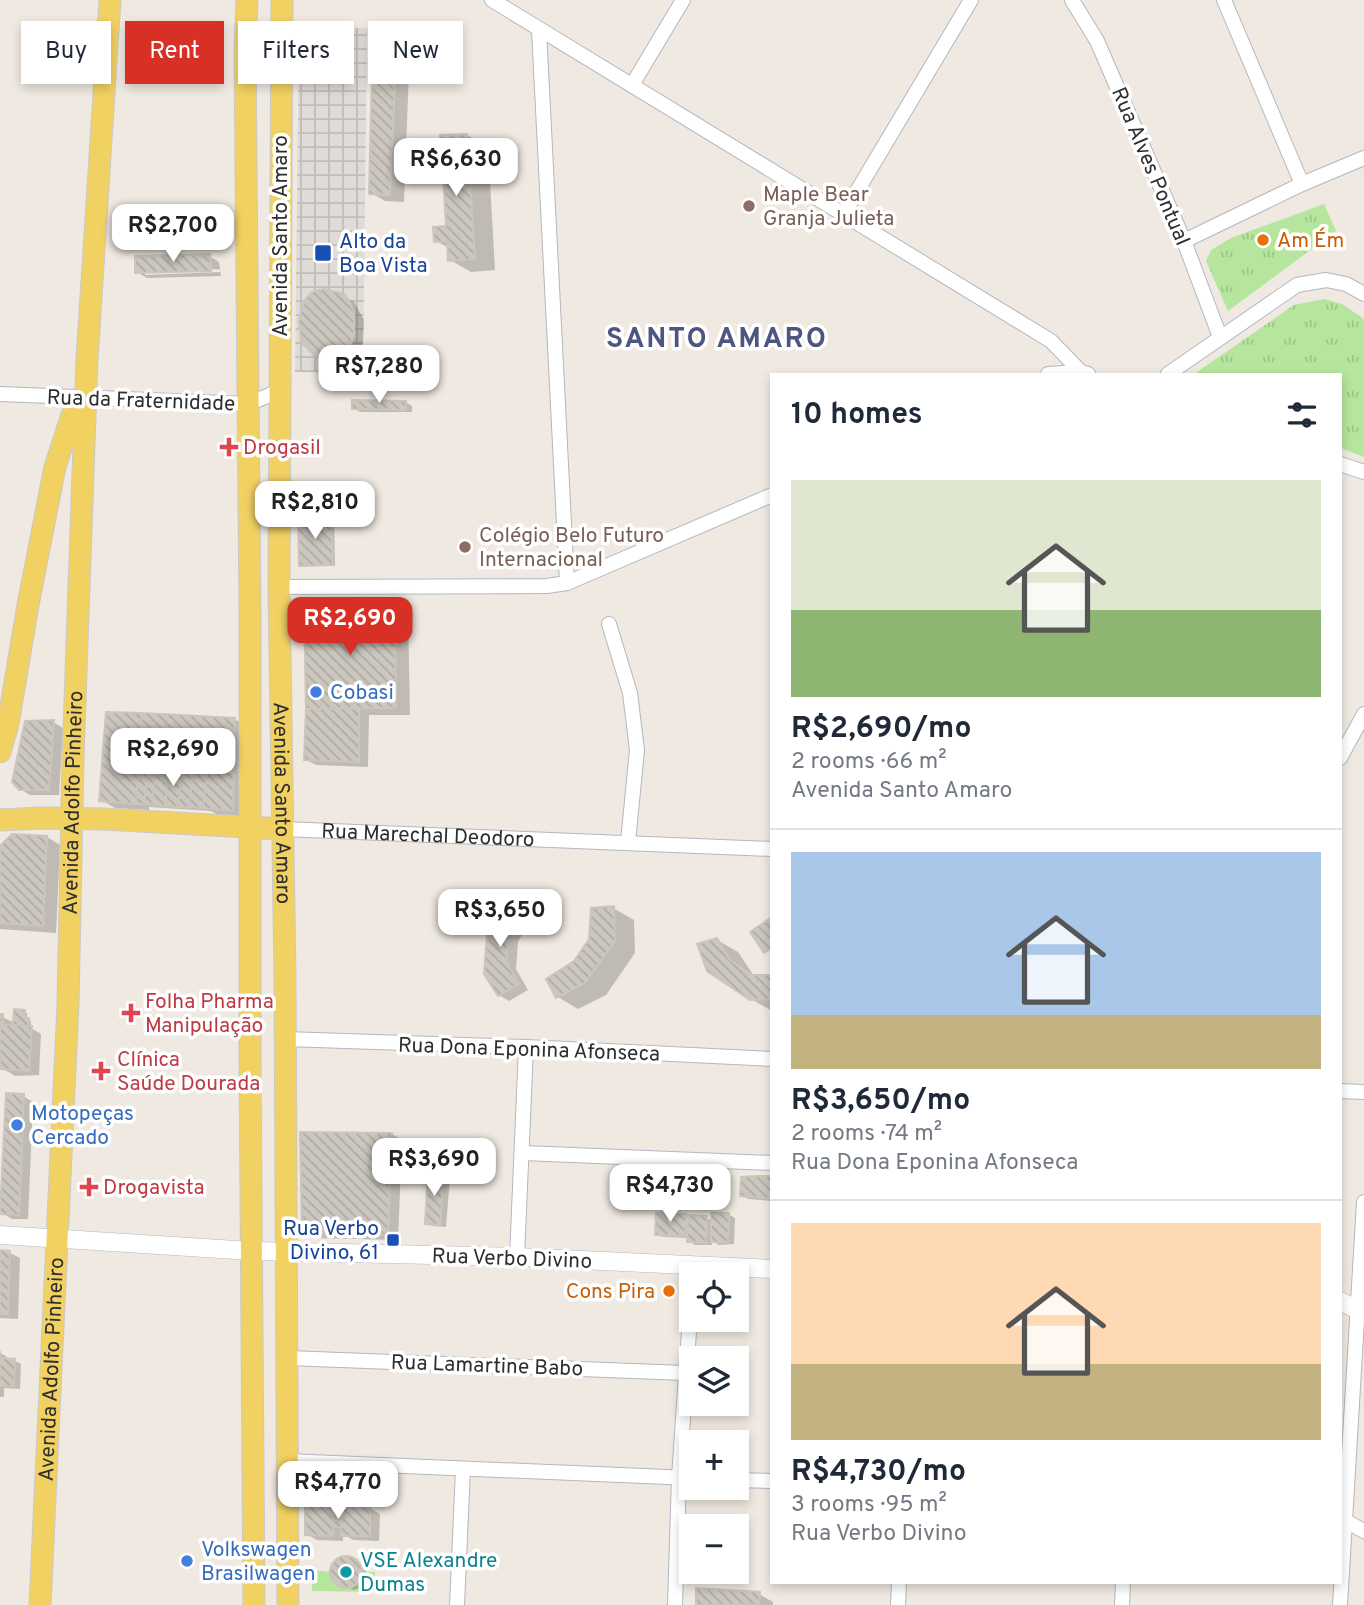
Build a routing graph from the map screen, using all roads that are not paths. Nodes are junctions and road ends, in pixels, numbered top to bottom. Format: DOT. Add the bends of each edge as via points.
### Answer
graph roads {
  1 [pos="110,0"];
  2 [pos="247,0"];
  3 [pos="282,0"];
  4 [pos="492,0"];
  5 [pos="684,0"];
  6 [pos="971,0"];
  7 [pos="1072,0"];
  8 [pos="1224,0"];
  9 [pos="539,30"];
  10 [pos="632,85"];
  11 [pos="1364,158"];
  12 [pos="1302,184"];
  13 [pos="844,213"];
  14 [pos="1184,241"];
  15 [pos="1364,294"];
  16 [pos="1220,337"];
  17 [pos="1084,373"];
  18 [pos="1169,373"];
  19 [pos="279,391"];
  20 [pos="0,394"];
  21 [pos="86,398"];
  22 [pos="248,404"];
  23 [pos="1342,465"];
  24 [pos="1364,472"];
  25 [pos="770,496"];
  26 [pos="567,583"];
  27 [pos="279,587"];
  28 [pos="609,624"];
  29 [pos="1364,714"];
  30 [pos="0,752"];
  31 [pos="1342,754"];
  32 [pos="72,818"];
  33 [pos="0,820"];
  34 [pos="250,827"];
  35 [pos="283,829"];
  36 [pos="628,842"];
  37 [pos="770,849"];
  38 [pos="285,1039"];
  39 [pos="526,1047"];
  40 [pos="770,1059"];
  41 [pos="1342,1091"];
  42 [pos="1364,1092"];
  43 [pos="523,1153"];
  44 [pos="770,1163"];
  45 [pos="1364,1202"];
  46 [pos="0,1235"];
  47 [pos="57,1238"];
  48 [pos="252,1251"];
  49 [pos="286,1252"];
  50 [pos="517,1257"];
  51 [pos="679,1269"];
  52 [pos="749,1269"];
  53 [pos="770,1269"];
  54 [pos="1353,1307"];
  55 [pos="288,1358"];
  56 [pos="679,1373"];
  57 [pos="287,1461"];
  58 [pos="463,1469"];
  59 [pos="679,1478"];
  60 [pos="749,1480"];
  61 [pos="770,1481"];
  62 [pos="683,1500"];
  63 [pos="1342,1519"];
  64 [pos="1364,1531"];
  65 [pos="899,1584"];
  66 [pos="1123,1584"];
  67 [pos="1340,1584"];
  68 [pos="40,1605"];
  69 [pos="254,1605"];
  70 [pos="288,1605"];
  71 [pos="457,1605"];
  72 [pos="675,1605"];
  73 [pos="898,1605"];
  74 [pos="1122,1605"];
  75 [pos="1339,1605"];
  1 -- 21 [label="main road, Avenida Adolfo Pinheiro"];
  2 -- 22 [label="main road, Avenida Santo Amaro"];
  3 -- 19 [label="main road, Avenida Santo Amaro"];
  4 -- 9 [label="street"];
  5 -- 10 [label="street"];
  6 -- 13 [label="street"];
  7 -- 14 [label="street, Rua Alves Pontual" via="1097,41"];
  8 -- 12 [label="street"];
  9 -- 10 [label="street"];
  9 -- 26 [label="street"];
  10 -- 13 [label="street"];
  11 -- 12 [label="street"];
  12 -- 14 [label="street"];
  13 -- 17 [label="street" via="1051,341"];
  14 -- 16 [label="street, Rua Alves Pontual"];
  15 -- 16 [label="street" via="1326,280 1297,285"];
  16 -- 18 [label="street"];
  19 -- 22 [label="street, Rua da Fraternidade"];
  19 -- 27 [label="main road, Avenida Santo Amaro"];
  20 -- 21 [label="street, Rua da Fraternidade"];
  21 -- 22 [label="street, Rua da Fraternidade"];
  21 -- 30 [label="main road" via="72,415 55,467"];
  21 -- 32 [label="main road, Avenida Adolfo Pinheiro"];
  22 -- 34 [label="main road, Avenida Santo Amaro"];
  23 -- 24 [label="street"];
  25 -- 26 [label="street"];
  26 -- 27 [label="street"];
  27 -- 35 [label="main road, Avenida Santo Amaro"];
  28 -- 36 [label="street" via="630,693 636,750"];
  29 -- 31 [label="street"];
  32 -- 33 [label="main road, Rua Marechal Deodoro"];
  32 -- 34 [label="main road, Rua Marechal Deodoro"];
  32 -- 47 [label="main road, Avenida Adolfo Pinheiro"];
  34 -- 35 [label="main road, Rua Marechal Deodoro"];
  34 -- 48 [label="main road, Avenida Santo Amaro"];
  35 -- 36 [label="street, Rua Marechal Deodoro"];
  35 -- 38 [label="main road, Avenida Santo Amaro"];
  36 -- 37 [label="street, Rua Marechal Deodoro"];
  38 -- 39 [label="street, Rua Dona Eponina Afonseca"];
  38 -- 49 [label="main road, Avenida Santo Amaro"];
  39 -- 40 [label="street, Rua Dona Eponina Afonseca"];
  39 -- 43 [label="street"];
  41 -- 42 [label="street"];
  43 -- 44 [label="street"];
  43 -- 50 [label="street"];
  45 -- 54 [label="street"];
  46 -- 47 [label="street, Rua Verbo Divino"];
  47 -- 48 [label="street, Rua Verbo Divino"];
  47 -- 68 [label="main road, Avenida Adolfo Pinheiro"];
  48 -- 49 [label="street, Rua Verbo Divino"];
  48 -- 69 [label="main road, Avenida Santo Amaro"];
  49 -- 50 [label="street, Rua Verbo Divino"];
  49 -- 55 [label="main road, Avenida Santo Amaro"];
  50 -- 51 [label="street, Rua Verbo Divino"];
  52 -- 53 [label="street, Rua Verbo Divino"];
  54 -- 63 [label="street"];
  55 -- 56 [label="street, Rua Lamartine Babo"];
  55 -- 57 [label="main road, Avenida Santo Amaro"];
  57 -- 58 [label="street"];
  57 -- 70 [label="main road, Avenida Santo Amaro"];
  58 -- 59 [label="street"];
  58 -- 71 [label="street"];
  60 -- 61 [label="street"];
  62 -- 72 [label="street"];
  63 -- 64 [label="street"];
  65 -- 73 [label="street"];
  66 -- 74 [label="street"];
  67 -- 75 [label="street"];
}
